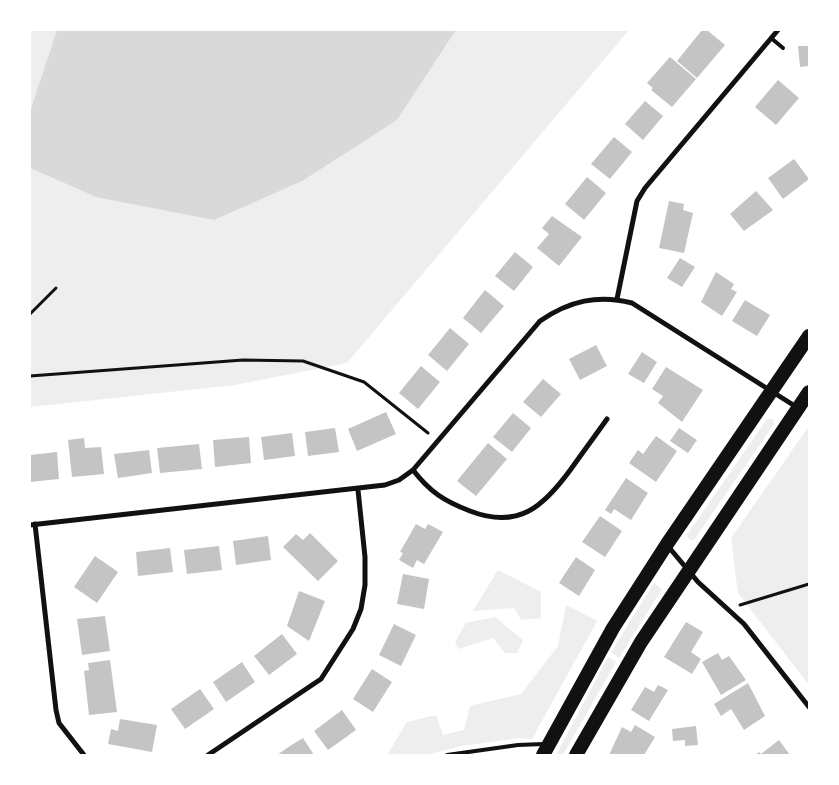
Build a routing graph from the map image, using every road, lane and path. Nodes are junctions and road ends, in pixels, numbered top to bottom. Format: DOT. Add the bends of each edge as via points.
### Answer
graph roads {
  1 [pos="778,30"];
  2 [pos="771,38"];
  3 [pos="783,48"];
  4 [pos="56,288"];
  5 [pos="617,299"];
  6 [pos="30,314"];
  7 [pos="809,336"];
  8 [pos="30,376"];
  9 [pos="771,390"];
  10 [pos="809,392"];
  11 [pos="798,408"];
  12 [pos="607,419"];
  13 [pos="438,441"];
  14 [pos="412,470"];
  15 [pos="358,490"];
  16 [pos="33,525"];
  17 [pos="667,544"];
  18 [pos="687,572"];
  19 [pos="809,584"];
  20 [pos="728,608"];
  21 [pos="809,707"];
  22 [pos="545,750"];
  23 [pos="84,755"];
  24 [pos="208,755"];
  25 [pos="447,755"];
  26 [pos="576,755"];
  1 -- 2 [label="street"];
  2 -- 3 [label="lane"];
  2 -- 5 [label="street" via="637,201"];
  4 -- 6 [label="path"];
  5 -- 9 [label="street" via="639,307"];
  5 -- 13 [label="street" via="574,302 540,321"];
  7 -- 9 [label="highway"];
  8 -- 13 [label="path" via="244,360 303,361 364,382"];
  9 -- 11 [label="street"];
  9 -- 17 [label="highway"];
  10 -- 11 [label="highway"];
  11 -- 18 [label="highway"];
  12 -- 14 [label="street" via="553,493 522,516 479,515 455,506 438,497"];
  13 -- 14 [label="street"];
  14 -- 15 [label="street" via="385,486"];
  15 -- 16 [label="street"];
  15 -- 24 [label="street" via="366,556 365,585 353,629 321,679"];
  16 -- 23 [label="street" via="56,710 59,723"];
  17 -- 18 [label="street"];
  17 -- 22 [label="highway" via="613,628"];
  18 -- 20 [label="street"];
  18 -- 26 [label="highway" via="641,642"];
  19 -- 20 [label="path"];
  20 -- 21 [label="street"];
  22 -- 25 [label="lane" via="518,745"];
}
